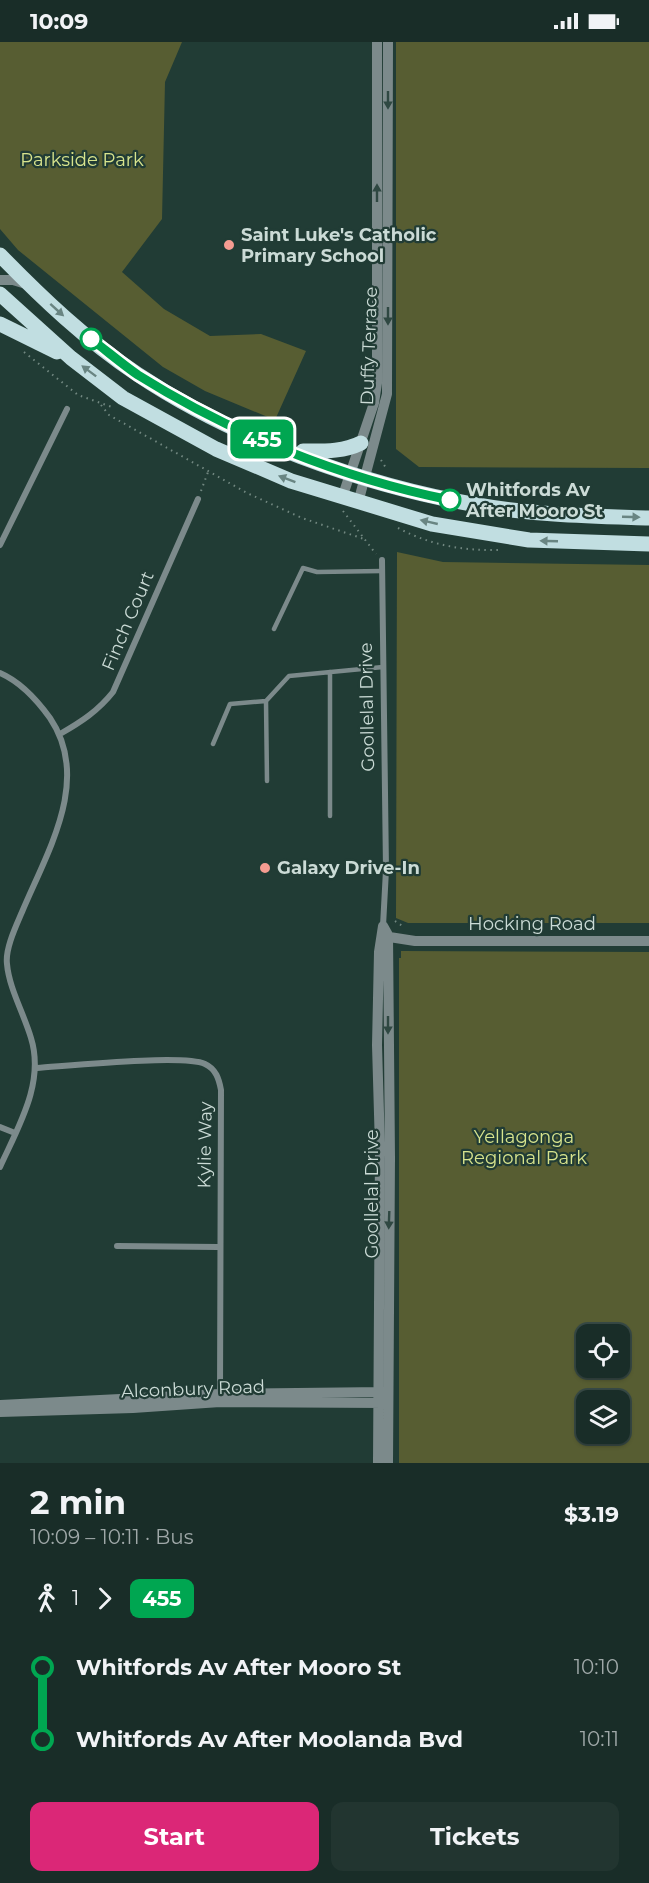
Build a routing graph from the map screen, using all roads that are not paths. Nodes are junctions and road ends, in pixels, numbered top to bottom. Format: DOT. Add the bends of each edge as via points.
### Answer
graph roads {
  1 [pos="376,42"];
  2 [pos="388,42"];
  3 [pos="0,255"];
  4 [pos="0,280"];
  5 [pos="30,286"];
  6 [pos="0,294"];
  7 [pos="0,324"];
  8 [pos="71,358"];
  9 [pos="67,409"];
  10 [pos="361,443"];
  11 [pos="288,450"];
  12 [pos="358,476"];
  13 [pos="198,499"];
  14 [pos="358,503"];
  15 [pos="343,504"];
  16 [pos="649,518"];
  17 [pos="649,544"];
  18 [pos="0,545"];
  19 [pos="382,560"];
  20 [pos="382,571"];
  21 [pos="274,629"];
  22 [pos="383,667"];
  23 [pos="330,672"];
  24 [pos="0,673"];
  25 [pos="266,701"];
  26 [pos="60,734"];
  27 [pos="213,744"];
  28 [pos="267,781"];
  29 [pos="330,816"];
  30 [pos="383,938"];
  31 [pos="649,941"];
  32 [pos="3,963"];
  33 [pos="37,1068"];
  34 [pos="0,1127"];
  35 [pos="15,1133"];
  36 [pos="0,1167"];
  37 [pos="117,1246"];
  38 [pos="218,1247"];
  39 [pos="382,1397"];
  40 [pos="220,1398"];
  41 [pos="0,1405"];
  42 [pos="0,1412"];
  43 [pos="378,1463"];
  44 [pos="388,1463"];
  10 -- 1 [label="street, Duffy Terrace, one-way" via="377,383"];
  2 -- 12 [label="street, Duffy Terrace, one-way" via="387,394"];
  3 -- 5 [label="main road"];
  4 -- 5 [label="street"];
  5 -- 11 [label="main road, one-way" via="136,373 230,425"];
  6 -- 8 [label="main road"];
  7 -- 8 [label="main road"];
  15 -- 8 [label="main road, one-way" via="198,439 123,398"];
  9 -- 18 [label="street"];
  10 -- 11 [label="main road" via="324,452"];
  10 -- 12 [label="street, Duffy Terrace"];
  11 -- 12 [label="main road"];
  12 -- 14 [label="street, Duffy Terrace"];
  12 -- 15 [label="street, Duffy Terrace"];
  12 -- 16 [label="main road, one-way" via="488,507"];
  13 -- 26 [label="street, Finch Court" via="113,692 91,715"];
  14 -- 15 [label="main road"];
  17 -- 14 [label="main road, one-way" via="529,540 432,524"];
  19 -- 20 [label="street, Goollelal Drive"];
  20 -- 21 [label="lane" via="317,572 303,568"];
  20 -- 22 [label="street, Goollelal Drive"];
  22 -- 23 [label="lane"];
  22 -- 30 [label="street, Goollelal Drive"];
  23 -- 25 [label="lane" via="289,676"];
  23 -- 29 [label="lane"];
  24 -- 26 [label="street" via="29,693"];
  25 -- 27 [label="lane" via="230,704"];
  25 -- 28 [label="lane"];
  26 -- 32 [label="street" via="67,779 63,815"];
  30 -- 31 [label="street, Hocking Road"];
  30 -- 39 [label="street, Goollelal Drive"];
  32 -- 33 [label="street" via="32,1040"];
  33 -- 35 [label="street"];
  33 -- 38 [label="street, Kylie Way" via="165,1061 199,1062 214,1072 221,1090"];
  34 -- 35 [label="street"];
  35 -- 36 [label="street"];
  37 -- 38 [label="street"];
  38 -- 40 [label="street, Kylie Way"];
  39 -- 40 [label="street, Alconbury Road"];
  39 -- 43 [label="street, Goollelal Drive"];
  39 -- 44 [label="street, Goollelal Drive"];
  40 -- 41 [label="street, Alconbury Road"];
  40 -- 42 [label="street, Alconbury Road" via="133,1408"];
}
